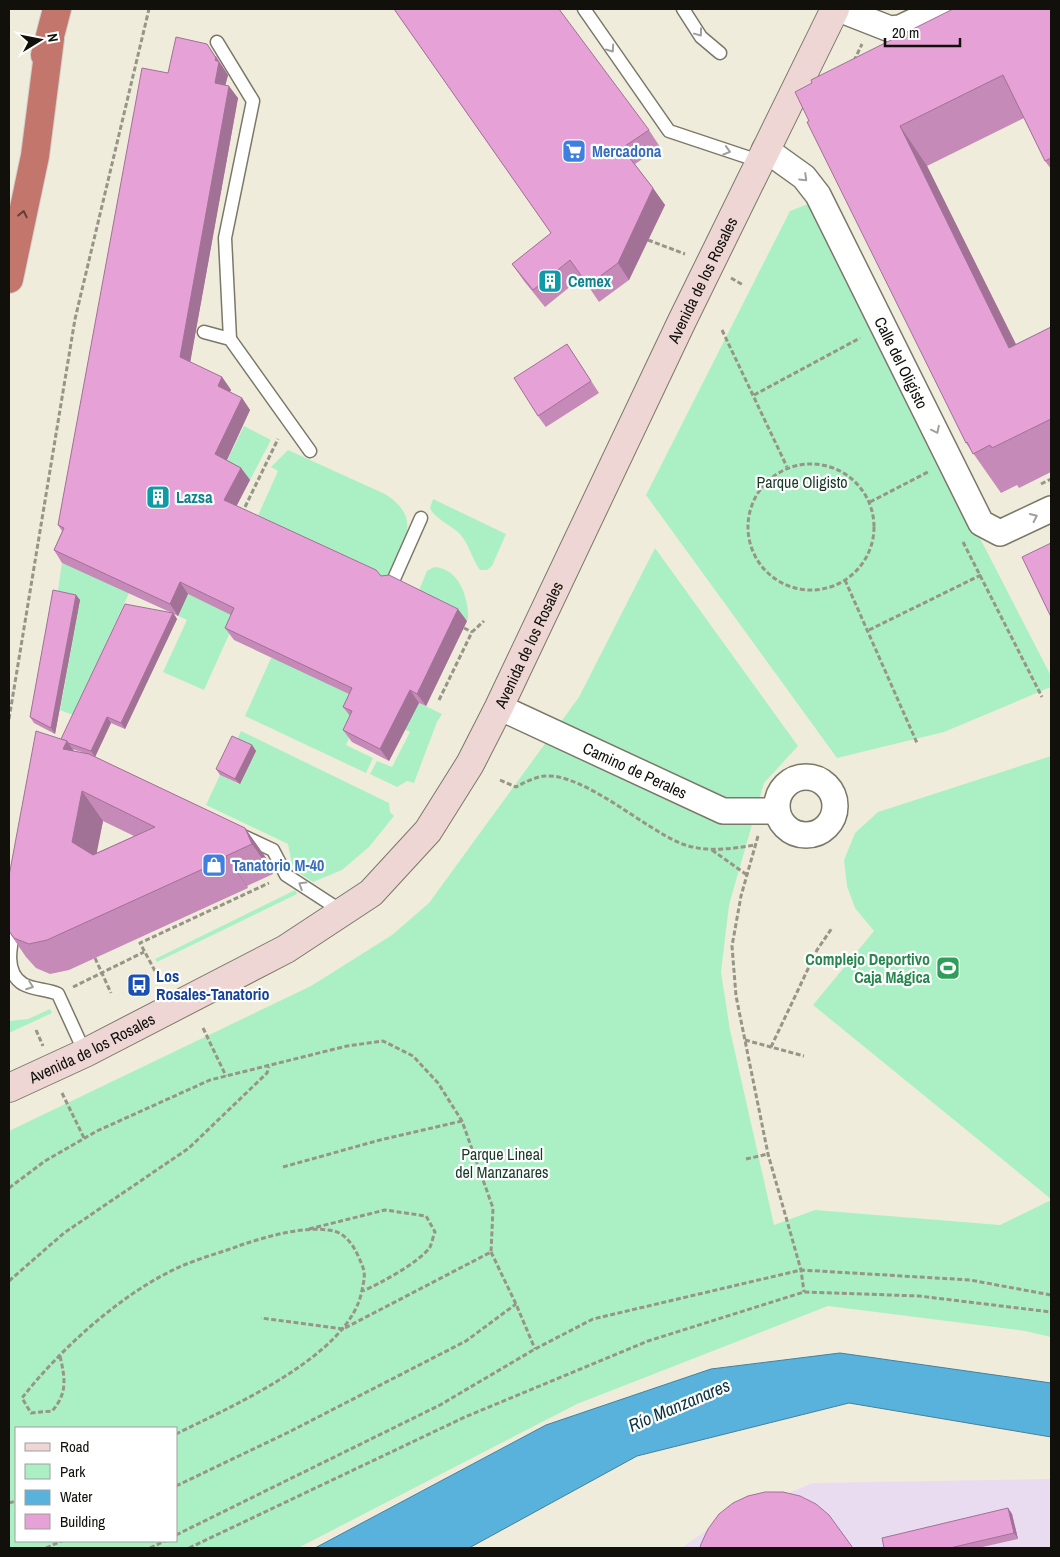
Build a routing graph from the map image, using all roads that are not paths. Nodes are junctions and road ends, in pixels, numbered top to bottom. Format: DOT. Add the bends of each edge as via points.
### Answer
graph roads {
  1 [pos="57,9"];
  2 [pos="584,9"];
  3 [pos="682,9"];
  4 [pos="837,9"];
  5 [pos="940,9"];
  6 [pos="50,39"];
  7 [pos="217,42"];
  8 [pos="720,53"];
  9 [pos="762,155"];
  10 [pos="9,187"];
  11 [pos="9,279"];
  12 [pos="204,332"];
  13 [pos="230,339"];
  14 [pos="310,451"];
  15 [pos="1051,509"];
  16 [pos="421,518"];
  17 [pos="393,581"];
  18 [pos="499,707"];
  19 [pos="768,819"];
  20 [pos="229,829"];
  21 [pos="19,903"];
  22 [pos="343,912"];
  23 [pos="85,1053"];
  24 [pos="11,1082"];
  1 -- 6 [label="highway"];
  2 -- 9 [label="lane, one-way" via="669,131"];
  3 -- 8 [label="lane, one-way" via="702,37"];
  4 -- 5 [label="street" via="890,29 900,28"];
  4 -- 9 [label="main road, Avenida de los Rosales"];
  6 -- 10 [label="highway"];
  11 -- 6 [label="highway, one-way" via="35,156"];
  7 -- 13 [label="lane" via="253,101 225,238"];
  9 -- 15 [label="street, Calle del Oligisto, one-way" via="804,177 818,194 981,523 1000,533"];
  9 -- 18 [label="main road, Avenida de los Rosales"];
  12 -- 13 [label="lane"];
  13 -- 14 [label="lane"];
  16 -- 17 [label="lane"];
  18 -- 19 [label="street, Camino de Perales" via="723,811"];
  18 -- 22 [label="main road, Avenida de los Rosales" via="470,764 428,831 371,893"];
  22 -- 20 [label="lane, one-way" via="286,875 273,850"];
  21 -- 23 [label="lane, one-way" via="9,951 12,970 22,984 58,994"];
  22 -- 23 [label="main road, Avenida de los Rosales" via="286,949"];
  23 -- 24 [label="main road, Avenida de los Rosales"];
}
